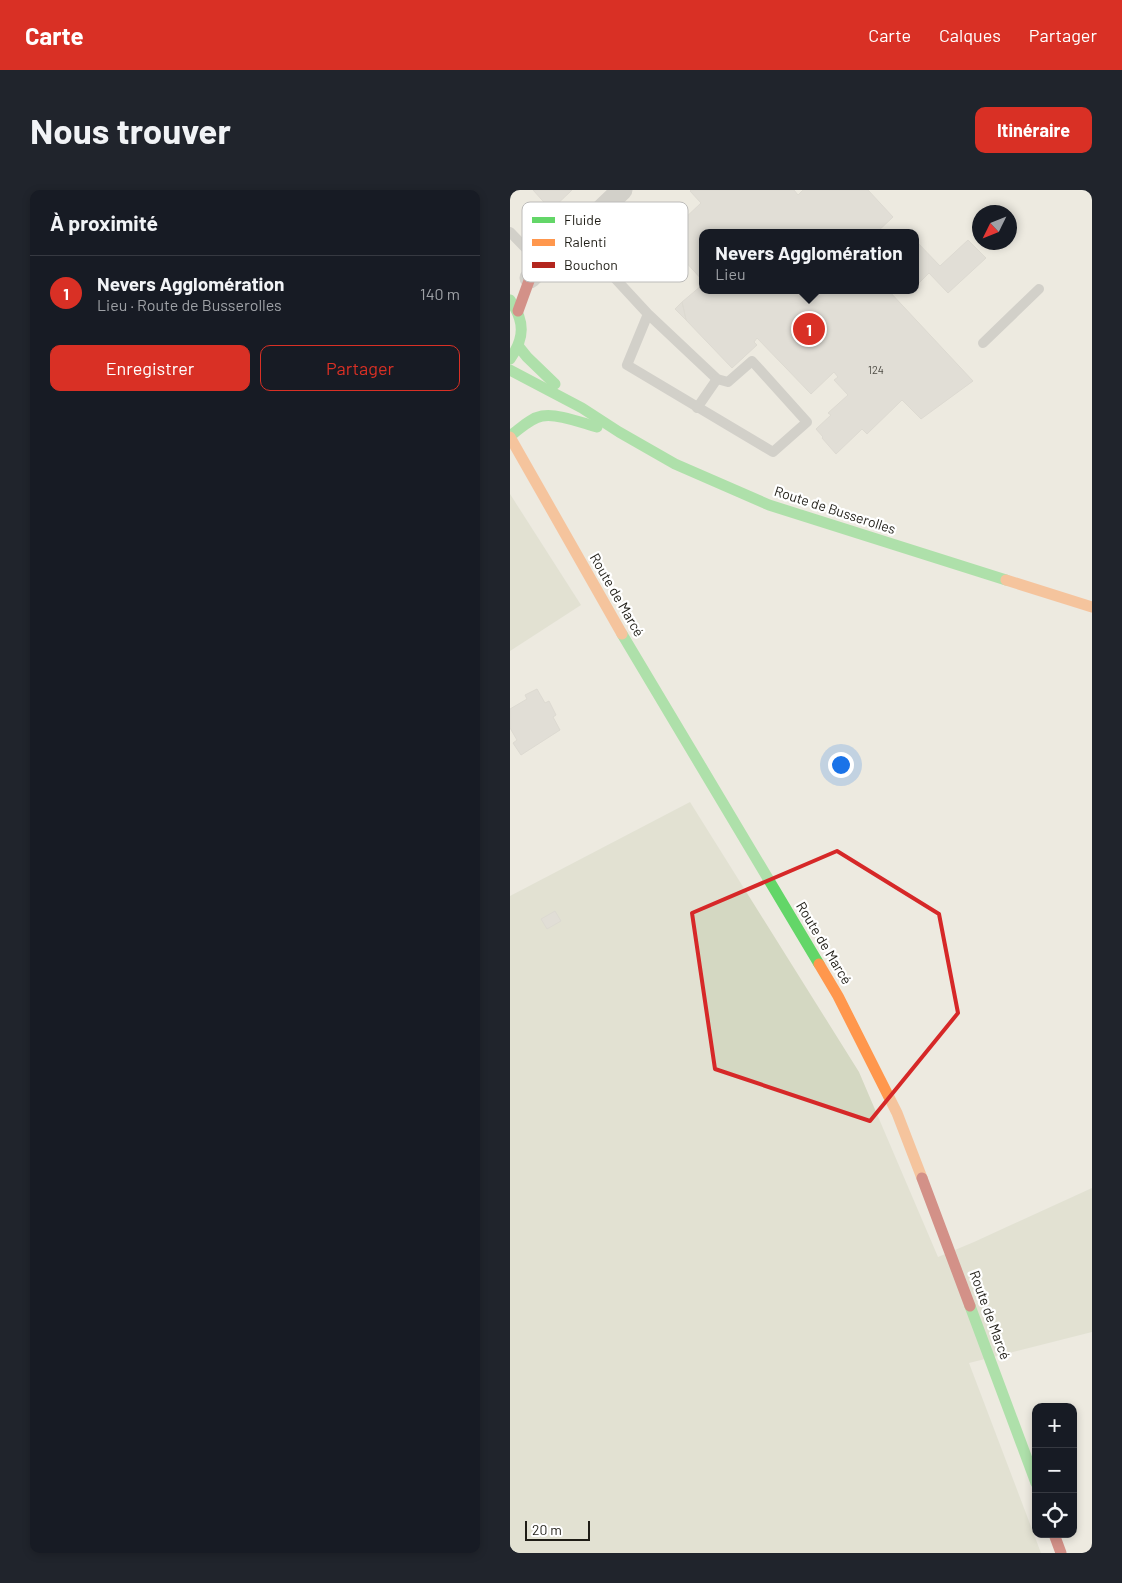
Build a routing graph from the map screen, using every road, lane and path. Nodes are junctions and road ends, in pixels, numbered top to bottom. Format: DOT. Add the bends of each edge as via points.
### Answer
graph roads {
  1 [pos="622,190"];
  2 [pos="609,202"];
  3 [pos="510,232"];
  4 [pos="522,258"];
  5 [pos="528,282"];
  6 [pos="618,282"];
  7 [pos="1040,289"];
  8 [pos="510,300"];
  9 [pos="518,310"];
  10 [pos="648,314"];
  11 [pos="983,342"];
  12 [pos="519,347"];
  13 [pos="510,358"];
  14 [pos="510,370"];
  15 [pos="717,379"];
  16 [pos="582,408"];
  17 [pos="697,408"];
  18 [pos="510,418"];
  19 [pos="619,432"];
  20 [pos="512,435"];
  21 [pos="1092,607"];
  22 [pos="1032,1472"];
  23 [pos="1055,1538"];
  24 [pos="1061,1553"];
  1 -- 2 [label="street"];
  3 -- 4 [label="lane"];
  5 -- 9 [label="street"];
  6 -- 10 [label="lane"];
  7 -- 11 [label="lane"];
  8 -- 9 [label="street"];
  9 -- 12 [label="street" via="522,322"];
  10 -- 15 [label="lane"];
  10 -- 17 [label="lane" via="628,365"];
  12 -- 13 [label="street"];
  12 -- 16 [label="street" via="542,373"];
  14 -- 16 [label="street"];
  15 -- 17 [label="lane"];
  15 -- 17 [label="lane" via="728,382 752,360 807,422 773,452"];
  16 -- 19 [label="street, Route de Busserolles"];
  18 -- 20 [label="street, Route de Marcé"];
  19 -- 20 [label="street" via="542,416"];
  19 -- 21 [label="street, Route de Busserolles" via="675,464 769,505"];
  20 -- 22 [label="street, Route de Marcé" via="517,451 615,623 838,996 897,1114"];
  23 -- 24 [label="street"];
}
